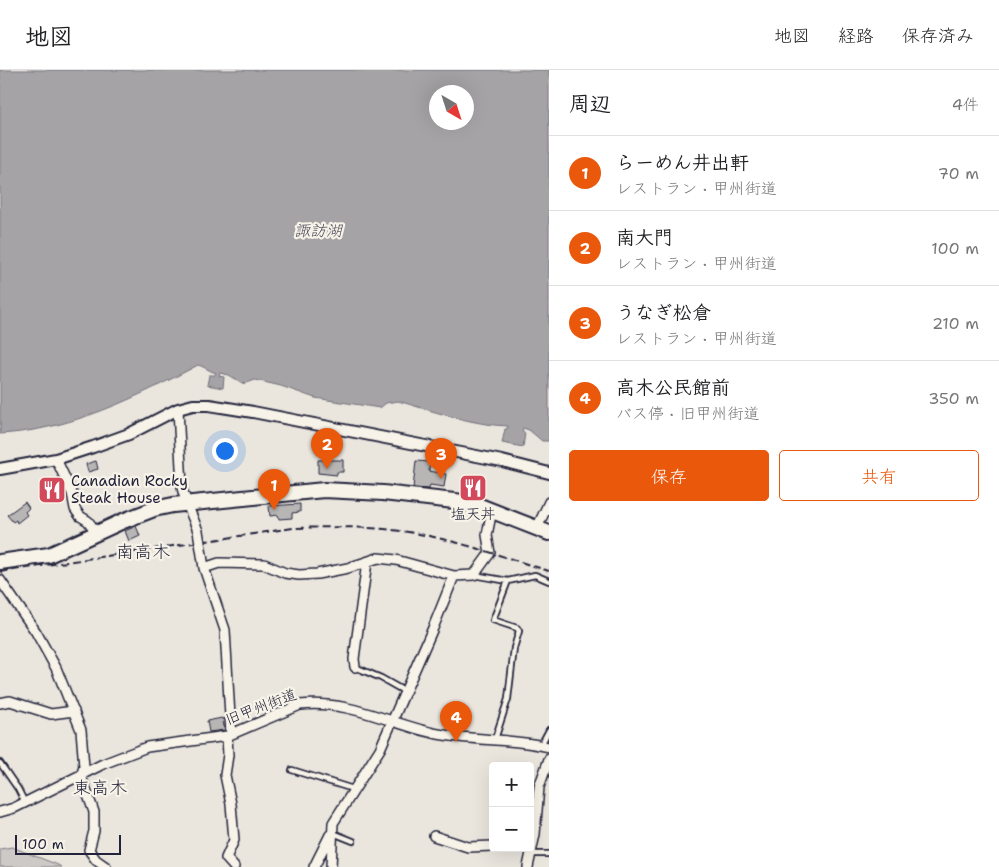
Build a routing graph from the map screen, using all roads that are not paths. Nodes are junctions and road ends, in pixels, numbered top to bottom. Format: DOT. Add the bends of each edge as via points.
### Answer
graph roads {
  1 [pos="178,409"];
  2 [pos="56,459"];
  3 [pos="0,470"];
  4 [pos="549,473"];
  5 [pos="549,502"];
  6 [pos="188,503"];
  7 [pos="492,510"];
  8 [pos="543,530"];
  9 [pos="96,533"];
  10 [pos="0,562"];
  11 [pos="368,562"];
  12 [pos="204,568"];
  13 [pos="474,575"];
  14 [pos="454,576"];
  15 [pos="0,580"];
  16 [pos="508,581"];
  17 [pos="549,581"];
  18 [pos="355,667"];
  19 [pos="404,691"];
  20 [pos="0,704"];
  21 [pos="74,711"];
  22 [pos="392,721"];
  23 [pos="549,730"];
  24 [pos="229,735"];
  25 [pos="495,739"];
  26 [pos="545,746"];
  27 [pos="549,759"];
  28 [pos="0,763"];
  29 [pos="292,770"];
  30 [pos="81,776"];
  31 [pos="354,790"];
  32 [pos="25,803"];
  33 [pos="0,812"];
  34 [pos="534,826"];
  35 [pos="332,832"];
  36 [pos="434,836"];
  37 [pos="353,841"];
  38 [pos="489,846"];
  39 [pos="530,854"];
  40 [pos="549,854"];
  41 [pos="106,867"];
  42 [pos="234,867"];
  43 [pos="314,867"];
  44 [pos="331,867"];
  45 [pos="528,867"];
  1 -- 2 [label="street" via="129,434"];
  1 -- 4 [label="street" via="209,405 253,412"];
  1 -- 6 [label="street" via="182,487"];
  2 -- 3 [label="street"];
  2 -- 9 [label="street" via="72,493 75,509"];
  5 -- 8 [label="street"];
  6 -- 7 [label="highway" via="347,490 458,500"];
  6 -- 9 [label="highway" via="154,509"];
  6 -- 12 [label="street, bridge" via="198,531"];
  7 -- 8 [label="highway"];
  7 -- 13 [label="street" via="487,536 490,553"];
  9 -- 10 [label="highway" via="49,555"];
  11 -- 12 [label="street" via="299,575 264,564 219,562"];
  11 -- 14 [label="street" via="378,558 396,560"];
  11 -- 18 [label="street"];
  12 -- 24 [label="street" via="225,630"];
  13 -- 14 [label="street"];
  13 -- 16 [label="lane"];
  14 -- 19 [label="street"];
  15 -- 21 [label="street" via="36,632"];
  16 -- 17 [label="lane" via="534,575"];
  16 -- 25 [label="lane" via="493,620 518,631 508,699"];
  18 -- 19 [label="lane"];
  19 -- 22 [label="street"];
  20 -- 21 [label="street" via="10,701 51,714"];
  21 -- 30 [label="street" via="81,730 84,767"];
  22 -- 24 [label="street, 旧甲州街道" via="310,703"];
  22 -- 25 [label="street, 旧甲州街道" via="437,734"];
  22 -- 31 [label="street" via="380,749"];
  23 -- 26 [label="lane"];
  24 -- 30 [label="street, 旧甲州街道" via="147,747"];
  24 -- 42 [label="street" via="225,775 234,840 226,858"];
  25 -- 26 [label="street, 旧甲州街道"];
  27 -- 34 [label="street" via="539,787"];
  28 -- 32 [label="lane"];
  29 -- 31 [label="lane"];
  30 -- 32 [label="street, 旧甲州街道"];
  30 -- 41 [label="street" via="94,812 89,850"];
  31 -- 35 [label="street" via="333,823"];
  32 -- 33 [label="street, 旧甲州街道"];
  35 -- 37 [label="lane"];
  35 -- 43 [label="street"];
  35 -- 44 [label="street"];
  36 -- 38 [label="street" via="468,847"];
  39 -- 40 [label="lane"];
  39 -- 45 [label="street"];
}
